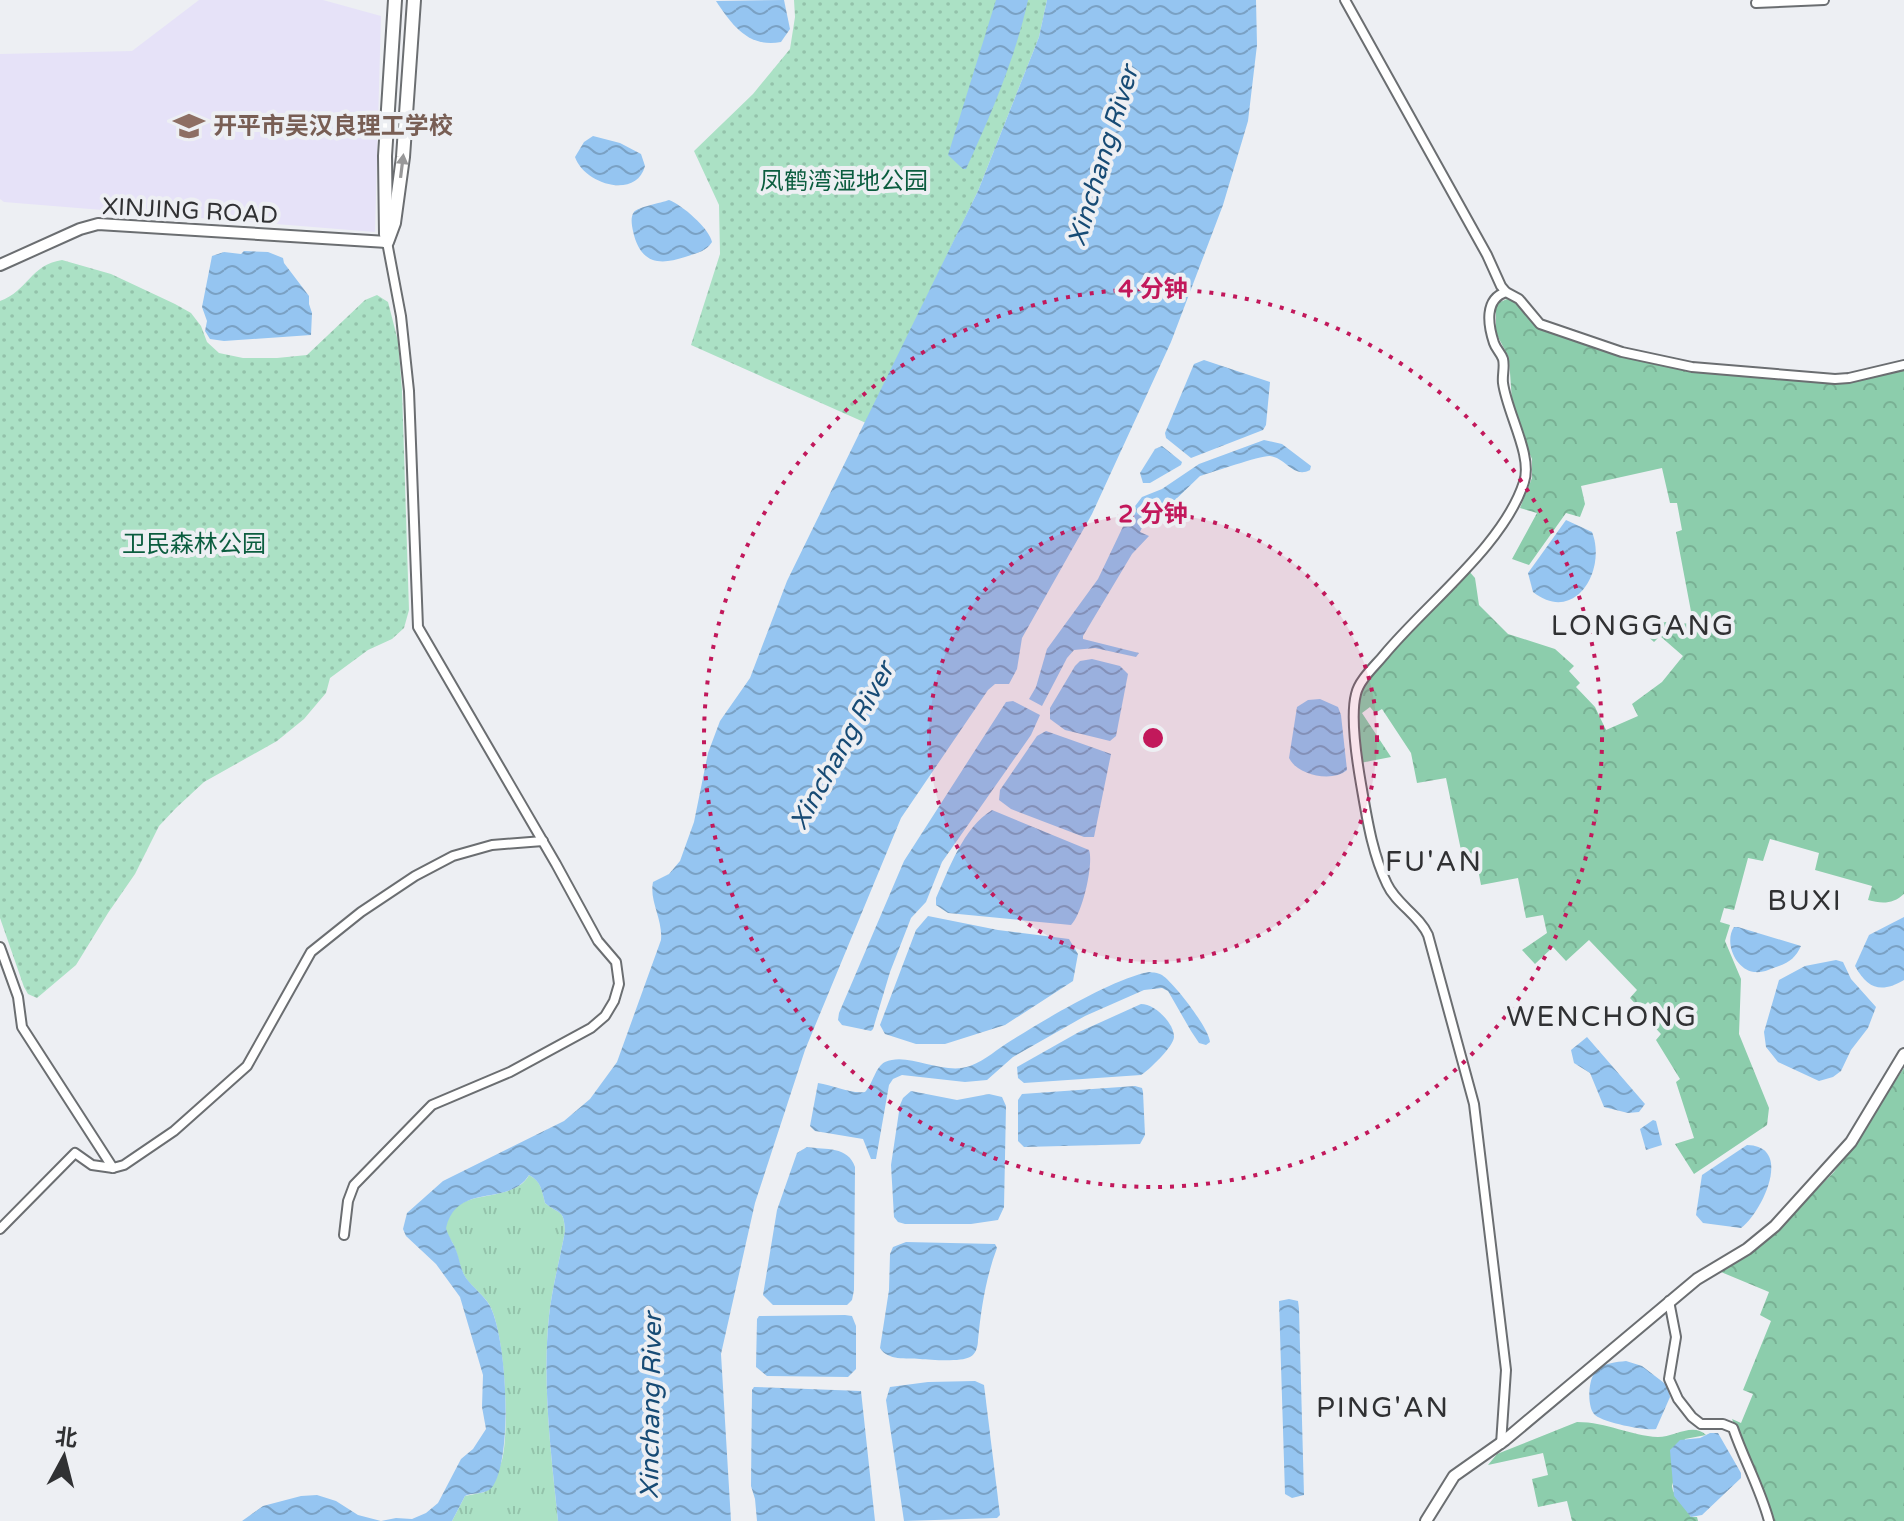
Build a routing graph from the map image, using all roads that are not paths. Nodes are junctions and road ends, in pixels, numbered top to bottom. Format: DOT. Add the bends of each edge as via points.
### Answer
graph roads {
  1 [pos="395,0"];
  2 [pos="414,0"];
  3 [pos="1345,0"];
  4 [pos="1824,0"];
  5 [pos="1756,3"];
  6 [pos="387,242"];
  7 [pos="0,265"];
  8 [pos="1506,292"];
  9 [pos="1904,365"];
  10 [pos="543,841"];
  11 [pos="0,947"];
  12 [pos="1904,1054"];
  13 [pos="113,1168"];
  14 [pos="0,1229"];
  15 [pos="344,1235"];
  16 [pos="1669,1301"];
  17 [pos="1501,1444"];
  18 [pos="1426,1521"];
  19 [pos="1769,1521"];
  1 -- 6 [label="main road" via="385,156"];
  6 -- 2 [label="main road, one-way" via="403,157"];
  3 -- 8 [label="street"];
  4 -- 5 [label="street"];
  6 -- 7 [label="street, XINJING ROAD" via="98,224"];
  6 -- 10 [label="street" via="409,391 418,627"];
  8 -- 9 [label="street" via="1540,324 1622,352 1692,367 1842,379"];
  8 -- 17 [label="street" via="1496,296 1489,309 1512,420 1526,455 1523,484 1487,545 1399,637 1355,696 1356,758 1377,858 1390,891 1428,935 1474,1104 1506,1370"];
  10 -- 13 [label="street" via="492,845 453,856 319,943 247,1066 174,1131"];
  10 -- 15 [label="street" via="598,941 616,962 619,984 614,1001 591,1028 428,1108 354,1185"];
  11 -- 13 [label="street" via="18,997 22,1027"];
  12 -- 16 [label="street" via="1854,1138 1775,1226"];
  13 -- 14 [label="street" via="92,1165 75,1153"];
  16 -- 17 [label="street"];
  16 -- 19 [label="street" via="1676,1337 1669,1382 1696,1421 1733,1428"];
  17 -- 18 [label="street" via="1450,1481"];
}
